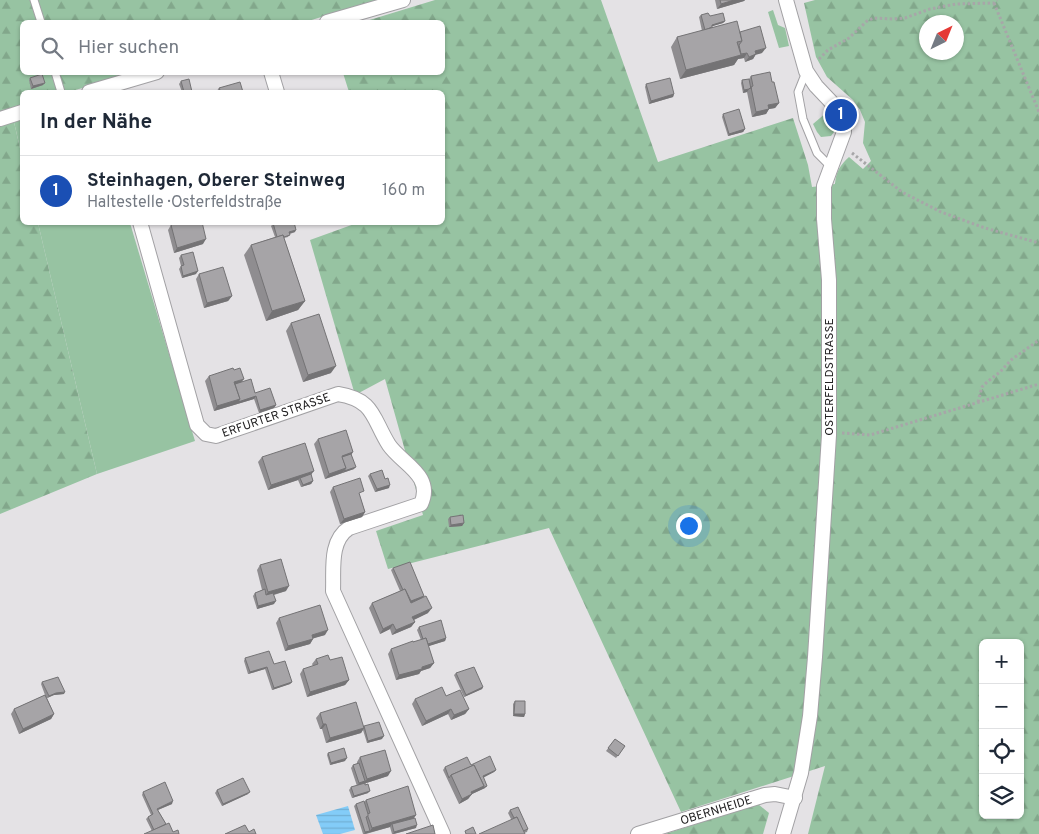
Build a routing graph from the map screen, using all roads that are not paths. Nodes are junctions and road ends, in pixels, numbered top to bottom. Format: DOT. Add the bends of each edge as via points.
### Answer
graph roads {
  1 [pos="34,0"];
  2 [pos="404,0"];
  3 [pos="786,0"];
  4 [pos="40,20"];
  5 [pos="334,20"];
  6 [pos="806,71"];
  7 [pos="57,75"];
  8 [pos="148,75"];
  9 [pos="272,75"];
  10 [pos="60,90"];
  11 [pos="101,90"];
  12 [pos="277,90"];
  13 [pos="20,113"];
  14 [pos="0,118"];
  15 [pos="830,166"];
  16 [pos="141,225"];
  17 [pos="795,798"];
  18 [pos="443,834"];
  19 [pos="638,834"];
  20 [pos="784,834"];
  1 -- 4 [label="lane"];
  2 -- 5 [label="street"];
  3 -- 6 [label="street, OSTERFELDSTRASSE"];
  6 -- 15 [label="lane" via="798,92 803,119 817,152"];
  6 -- 15 [label="street, OSTERFELDSTRASSE" via="844,122 844,132"];
  7 -- 10 [label="lane"];
  8 -- 11 [label="street"];
  9 -- 12 [label="street"];
  13 -- 14 [label="street"];
  15 -- 17 [label="street, OSTERFELDSTRASSE" via="824,186 829,280 829,435 816,657 802,773"];
  16 -- 18 [label="street, ERFURTER STRASSE" via="197,425 206,434 216,436 338,394 352,396 372,412 390,446 421,477 425,495 421,504 341,533 334,553 334,591"];
  17 -- 19 [label="street, OBERNHEIDE" via="765,795"];
  17 -- 20 [label="street, OSTERFELDSTRASSE"];
}
